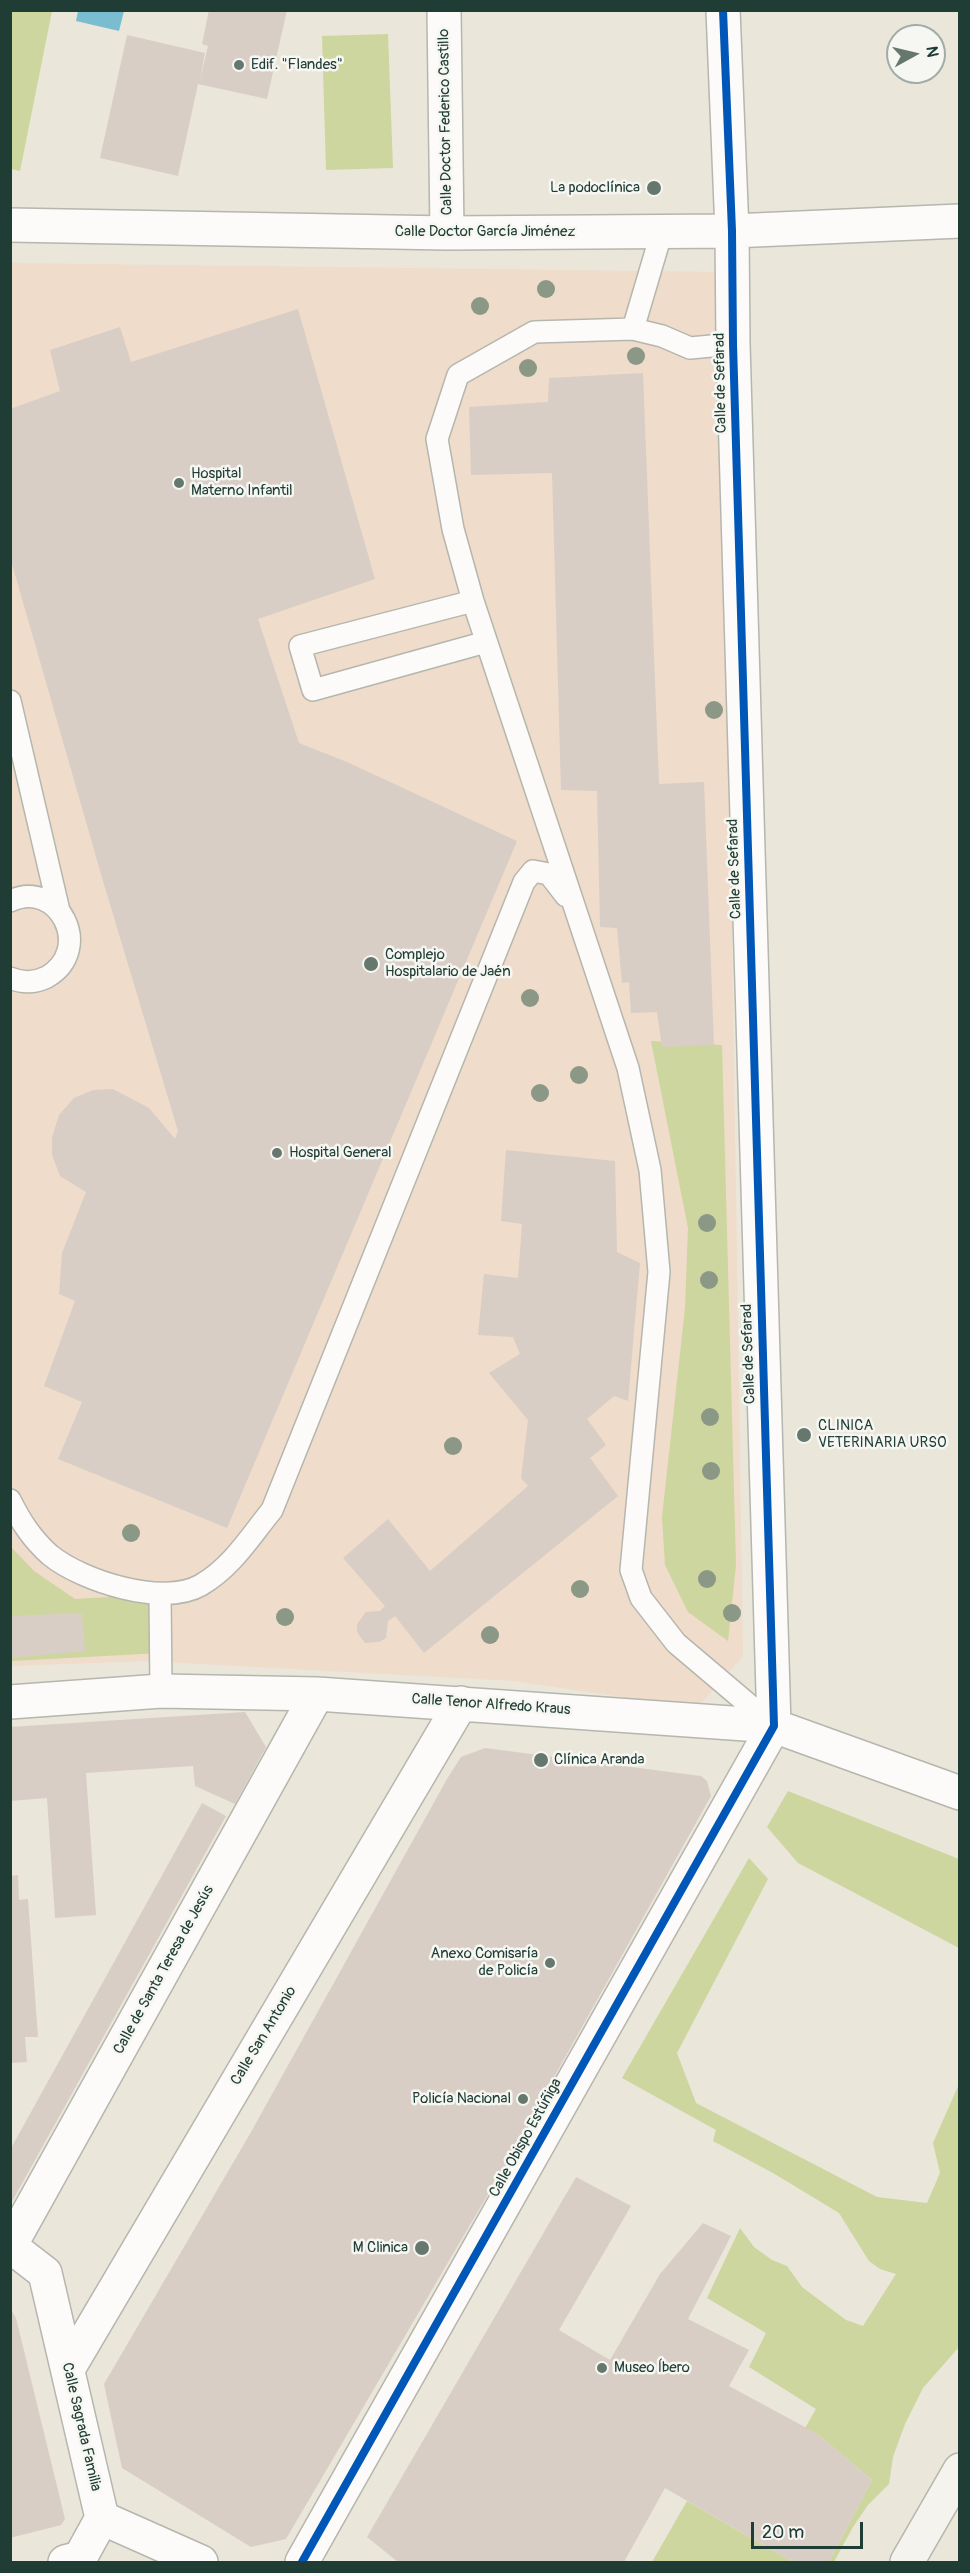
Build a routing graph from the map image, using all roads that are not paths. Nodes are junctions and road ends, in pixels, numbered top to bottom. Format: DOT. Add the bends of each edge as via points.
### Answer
graph roads {
  1 [pos="444,10"];
  2 [pos="723,10"];
  3 [pos="960,221"];
  4 [pos="10,225"];
  5 [pos="662,231"];
  6 [pos="732,231"];
  7 [pos="447,233"];
  8 [pos="633,329"];
  9 [pos="733,344"];
  10 [pos="472,601"];
  11 [pos="486,642"];
  12 [pos="10,701"];
  13 [pos="10,901"];
  14 [pos="572,904"];
  15 [pos="59,911"];
  16 [pos="10,978"];
  17 [pos="10,1500"];
  18 [pos="160,1594"];
  19 [pos="162,1691"];
  20 [pos="317,1694"];
  21 [pos="10,1702"];
  22 [pos="461,1703"];
  23 [pos="774,1726"];
  24 [pos="960,1793"];
  25 [pos="10,2246"];
  26 [pos="68,2369"];
  27 [pos="960,2470"];
  28 [pos="102,2518"];
  29 [pos="65,2562"];
  30 [pos="201,2562"];
  31 [pos="302,2562"];
  32 [pos="907,2562"];
  1 -- 7 [label="street, Calle Doctor Federico Castillo"];
  2 -- 6 [label="street, Calle de Sefarad"];
  3 -- 6 [label="street, Calle Doctor García Jiménez"];
  4 -- 7 [label="street, Calle Doctor García Jiménez"];
  5 -- 6 [label="street, Calle Doctor García Jiménez"];
  5 -- 7 [label="street, Calle Doctor García Jiménez"];
  5 -- 8 [label="lane"];
  6 -- 9 [label="street, Calle de Sefarad"];
  8 -- 9 [label="lane" via="690,348"];
  8 -- 10 [label="lane" via="534,332 458,375 436,439"];
  9 -- 23 [label="street, Calle de Sefarad"];
  10 -- 11 [label="lane"];
  10 -- 11 [label="lane" via="300,646 313,690"];
  11 -- 14 [label="lane"];
  12 -- 15 [label="lane"];
  13 -- 15 [label="lane" via="38,898"];
  14 -- 18 [label="lane" via="549,874 533,871 524,882 272,1509 226,1568 198,1587"];
  14 -- 23 [label="lane" via="628,1068 651,1182 659,1272 631,1570 641,1598 676,1643"];
  15 -- 16 [label="lane" via="70,933 65,962 42,980"];
  17 -- 18 [label="lane" via="26,1531 76,1572 145,1594"];
  18 -- 19 [label="lane"];
  19 -- 20 [label="street, Calle Tenor Alfredo Kraus"];
  19 -- 21 [label="street, Calle Tenor Alfredo Kraus"];
  20 -- 22 [label="street, Calle Tenor Alfredo Kraus"];
  20 -- 25 [label="street, Calle de Santa Teresa de Jesús"];
  22 -- 23 [label="street, Calle Tenor Alfredo Kraus"];
  22 -- 26 [label="street, Calle San Antonio"];
  23 -- 24 [label="street, Calle Tenor Alfredo Kraus"];
  23 -- 31 [label="street, Calle Obispo Estúñiga"];
  25 -- 26 [label="street, Calle Sagrada Familia" via="45,2273"];
  26 -- 28 [label="street, Calle Sagrada Familia"];
  27 -- 32 [label="street"];
  28 -- 29 [label="street" via="80,2558"];
  28 -- 30 [label="street"];
}
